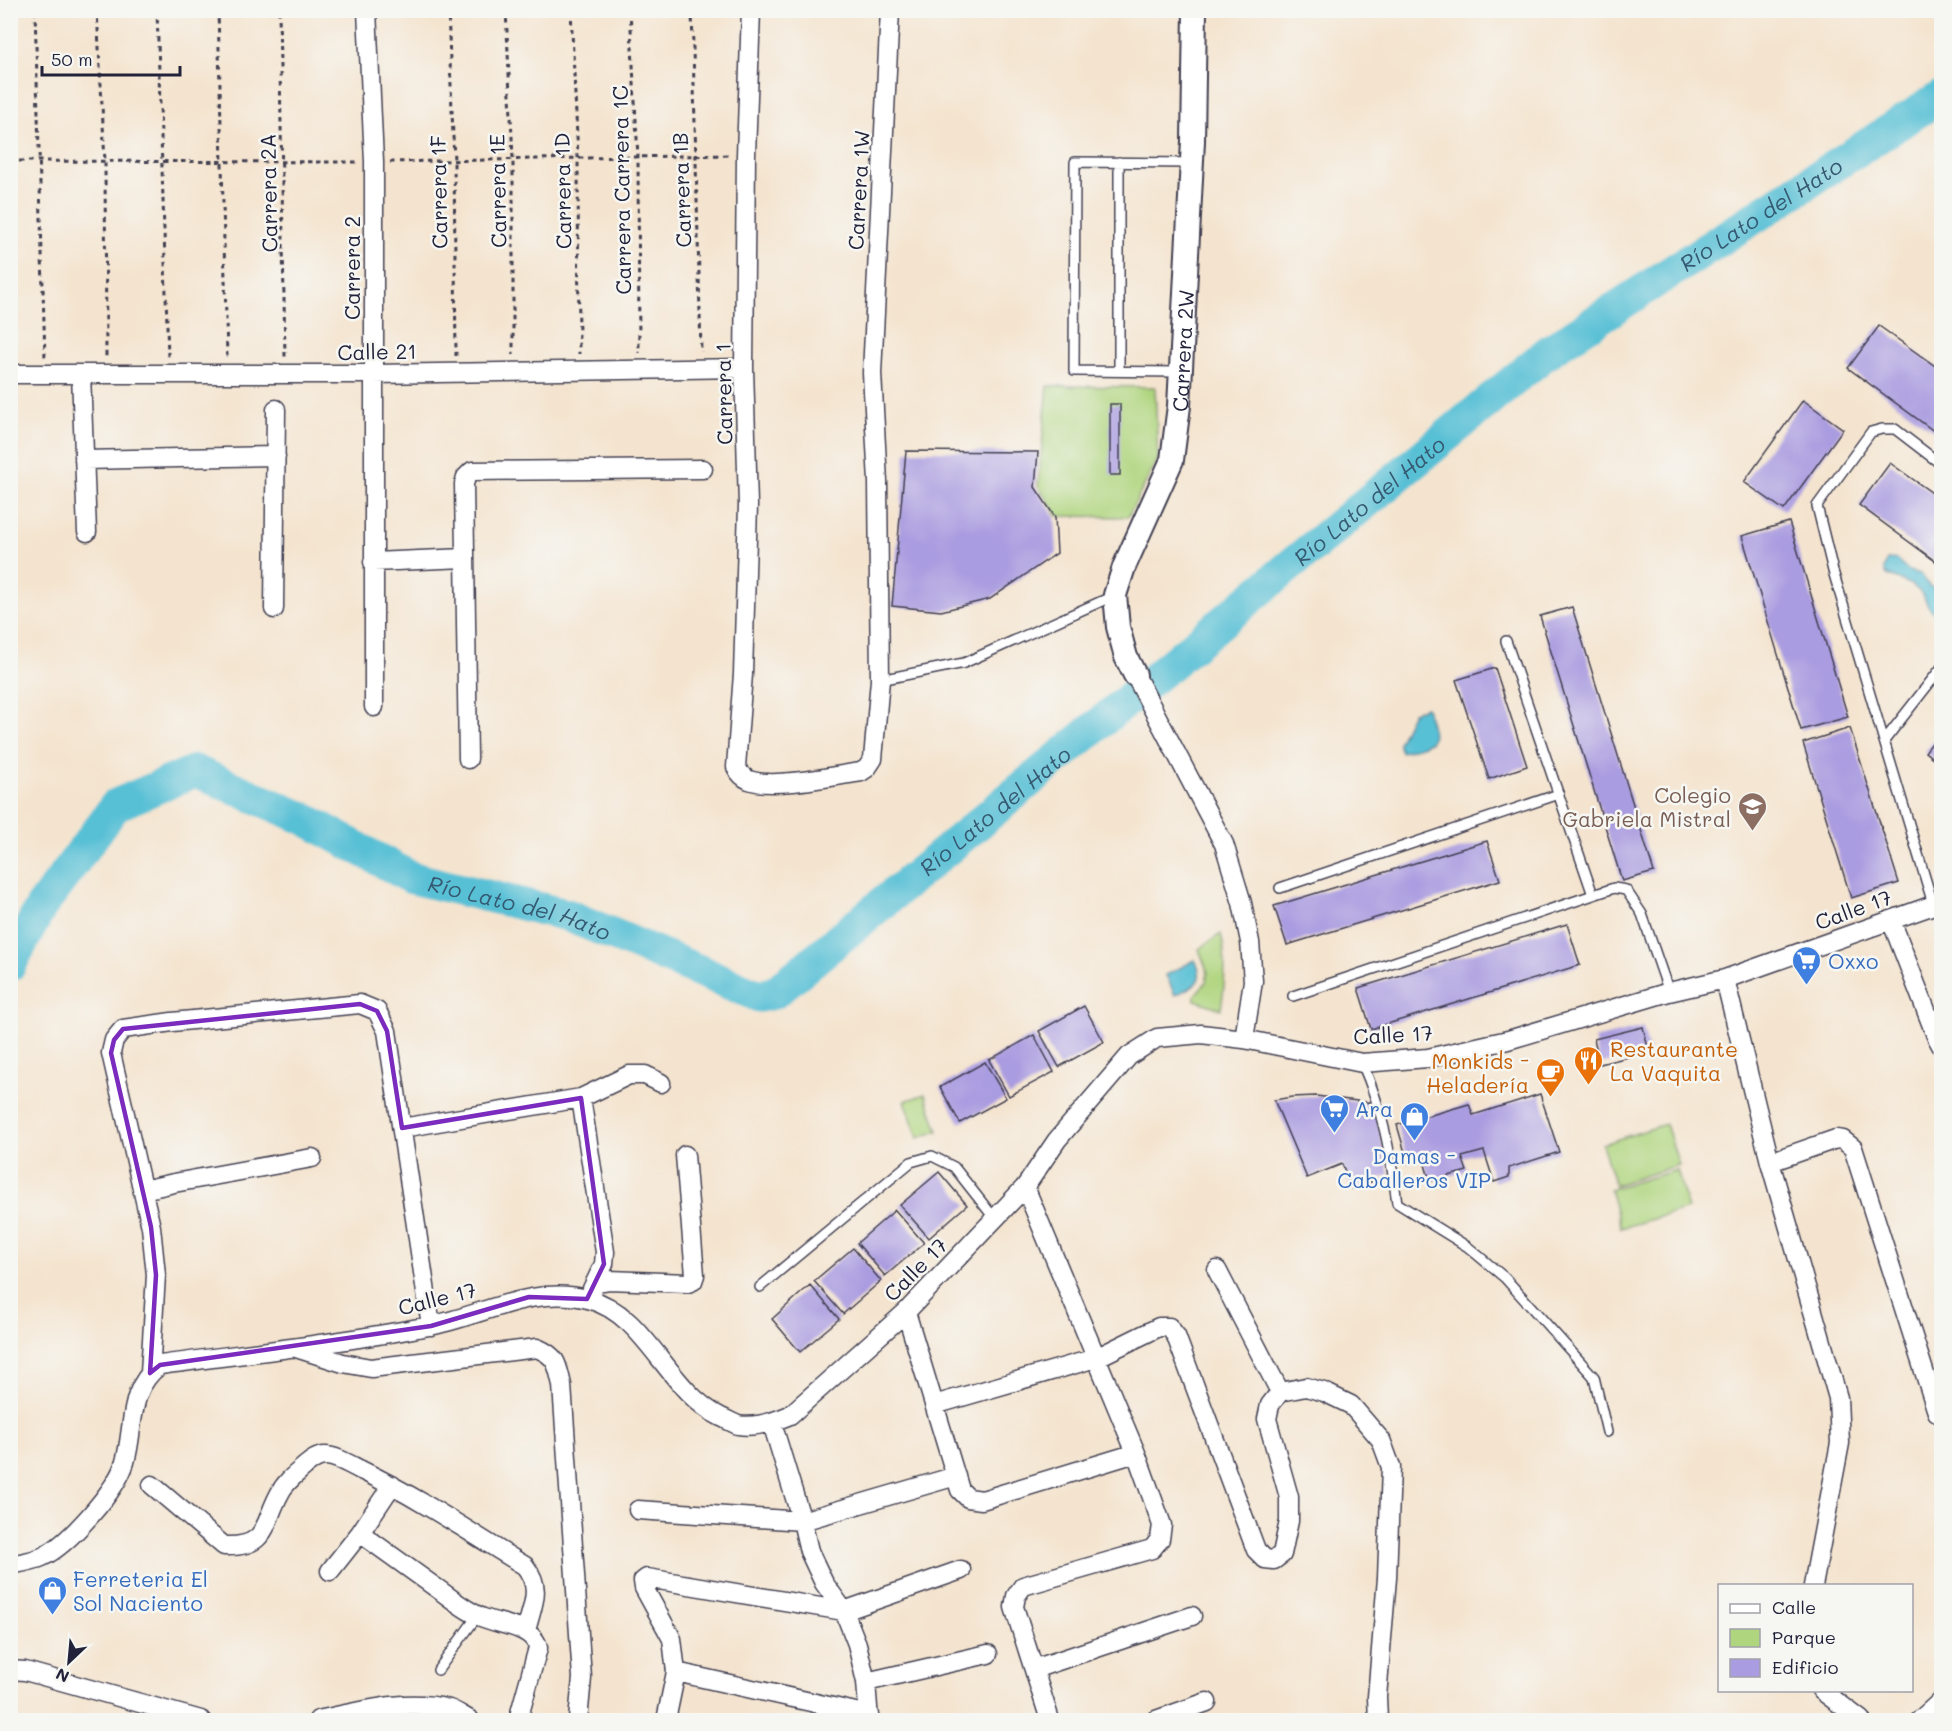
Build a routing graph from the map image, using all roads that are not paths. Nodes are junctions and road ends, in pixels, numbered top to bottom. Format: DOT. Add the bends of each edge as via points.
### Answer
graph roads {
  1 [pos="367,10"];
  2 [pos="752,10"];
  3 [pos="890,10"];
  4 [pos="1195,10"];
  5 [pos="1119,162"];
  6 [pos="1192,163"];
  7 [pos="744,368"];
  8 [pos="1119,371"];
  9 [pos="1179,372"];
  10 [pos="10,374"];
  11 [pos="81,374"];
  12 [pos="374,374"];
  13 [pos="276,409"];
  14 [pos="276,456"];
  15 [pos="84,459"];
  16 [pos="1941,465"];
  17 [pos="703,469"];
  18 [pos="87,532"];
  19 [pos="465,558"];
  20 [pos="374,562"];
  21 [pos="1115,595"];
  22 [pos="274,609"];
  23 [pos="1506,641"];
  24 [pos="1941,667"];
  25 [pos="1135,675"];
  26 [pos="880,680"];
  27 [pos="374,707"];
  28 [pos="1884,741"];
  29 [pos="468,759"];
  30 [pos="741,775"];
  31 [pos="1559,794"];
  32 [pos="1280,888"];
  33 [pos="1593,895"];
  34 [pos="1937,903"];
  35 [pos="1891,920"];
  36 [pos="1725,979"];
  37 [pos="1670,992"];
  38 [pos="1293,996"];
  39 [pos="1244,1039"];
  40 [pos="1941,1047"];
  41 [pos="1362,1063"];
  42 [pos="661,1083"];
  43 [pos="580,1098"];
  44 [pos="402,1128"];
  45 [pos="685,1155"];
  46 [pos="312,1158"];
  47 [pos="1770,1162"];
  48 [pos="1025,1188"];
  49 [pos="143,1190"];
  50 [pos="995,1219"];
  51 [pos="1217,1270"];
  52 [pos="596,1282"];
  53 [pos="760,1287"];
  54 [pos="587,1299"];
  55 [pos="906,1312"];
  56 [pos="431,1326"];
  57 [pos="291,1347"];
  58 [pos="1096,1358"];
  59 [pos="150,1373"];
  60 [pos="1280,1392"];
  61 [pos="934,1405"];
  62 [pos="1938,1412"];
  63 [pos="772,1423"];
  64 [pos="1607,1432"];
  65 [pos="1136,1453"];
  66 [pos="956,1476"];
  67 [pos="152,1485"];
  68 [pos="392,1485"];
  69 [pos="638,1510"];
  70 [pos="802,1521"];
  71 [pos="360,1533"];
  72 [pos="10,1565"];
  73 [pos="960,1570"];
  74 [pos="330,1571"];
  75 [pos="1813,1584"];
  76 [pos="844,1611"];
  77 [pos="478,1615"];
  78 [pos="1192,1616"];
  79 [pos="526,1631"];
  80 [pos="988,1654"];
  81 [pos="1034,1669"];
  82 [pos="10,1670"];
  83 [pos="438,1670"];
  84 [pos="676,1672"];
  85 [pos="866,1682"];
  86 [pos="1824,1692"];
  87 [pos="1941,1700"];
  88 [pos="1207,1702"];
  89 [pos="178,1718"];
  90 [pos="869,1718"];
  91 [pos="201,1720"];
  92 [pos="318,1720"];
  93 [pos="470,1720"];
  94 [pos="518,1720"];
  95 [pos="578,1720"];
  96 [pos="666,1720"];
  97 [pos="1050,1720"];
  98 [pos="1156,1720"];
  99 [pos="1378,1720"];
  100 [pos="1861,1720"];
  101 [pos="1920,1720"];
  1 -- 12 [label="street, Carrera 2" via="374,162"];
  2 -- 7 [label="street, Carrera 1"];
  3 -- 26 [label="street, Carrera 1W" via="872,373 878,482"];
  4 -- 6 [label="street, Carrera 2W"];
  5 -- 6 [label="lane"];
  5 -- 8 [label="lane"];
  5 -- 8 [label="lane" via="1074,162 1074,371"];
  6 -- 9 [label="street, Carrera 2W"];
  7 -- 12 [label="street, Calle 21"];
  7 -- 30 [label="street, Carrera 1" via="747,505 736,767"];
  8 -- 9 [label="lane"];
  9 -- 21 [label="street, Carrera 2W" via="1172,459"];
  10 -- 11 [label="street, Calle 21"];
  11 -- 12 [label="street, Calle 21"];
  11 -- 15 [label="street"];
  12 -- 20 [label="street, Carrera 2"];
  13 -- 14 [label="street"];
  14 -- 15 [label="street"];
  14 -- 22 [label="street"];
  15 -- 18 [label="street"];
  16 -- 28 [label="lane" via="1895,429 1870,432 1817,506"];
  17 -- 19 [label="street" via="472,471 464,484"];
  19 -- 20 [label="street"];
  19 -- 29 [label="street"];
  20 -- 27 [label="street, Carrera 2"];
  21 -- 25 [label="street, Carrera 2W" via="1118,627"];
  21 -- 26 [label="lane" via="964,663"];
  23 -- 31 [label="lane"];
  24 -- 28 [label="lane"];
  25 -- 39 [label="street" via="1224,844 1250,942 1253,981"];
  26 -- 30 [label="street, Carrera 1W" via="873,759 861,772 781,782 748,780"];
  28 -- 34 [label="lane"];
  31 -- 32 [label="lane"];
  31 -- 33 [label="lane"];
  33 -- 37 [label="lane" via="1614,888 1626,890 1642,914"];
  33 -- 38 [label="lane"];
  34 -- 35 [label="street, Calle 17"];
  35 -- 36 [label="street, Calle 17"];
  35 -- 40 [label="street"];
  36 -- 37 [label="street, Calle 17"];
  36 -- 47 [label="street"];
  37 -- 41 [label="street, Calle 17" via="1508,1040 1428,1058"];
  39 -- 41 [label="street, Calle 17"];
  39 -- 48 [label="street, Calle 17" via="1201,1034 1157,1038 1129,1056 1057,1140"];
  41 -- 64 [label="lane" via="1390,1149 1397,1203 1468,1246 1505,1278 1594,1377"];
  42 -- 43 [label="street" via="645,1075 629,1075"];
  43 -- 44 [label="street"];
  43 -- 52 [label="street" via="605,1252"];
  44 -- 49 [label="street" via="387,1031 377,1011 360,1004 123,1029 114,1040 111,1053"];
  44 -- 56 [label="street"];
  45 -- 52 [label="street" via="693,1281"];
  46 -- 49 [label="street"];
  47 -- 62 [label="street" via="1836,1139 1853,1148"];
  47 -- 75 [label="street" via="1838,1398 1840,1443"];
  48 -- 50 [label="street, Calle 17"];
  48 -- 58 [label="street"];
  49 -- 59 [label="street" via="156,1275"];
  50 -- 53 [label="lane" via="954,1167 932,1156 911,1162"];
  50 -- 55 [label="street, Calle 17"];
  51 -- 60 [label="street"];
  52 -- 54 [label="street"];
  54 -- 56 [label="street, Calle 17" via="529,1298"];
  54 -- 63 [label="street, Calle 17" via="625,1318 695,1400 714,1414 738,1425"];
  55 -- 61 [label="street"];
  55 -- 63 [label="street, Calle 17" via="790,1415"];
  56 -- 57 [label="street, Calle 17"];
  57 -- 59 [label="street, Calle 17" via="160,1365"];
  57 -- 95 [label="street" via="371,1368 537,1348 556,1361 562,1385 582,1678"];
  58 -- 60 [label="street" via="1159,1327 1169,1327 1176,1336 1250,1537 1265,1559 1274,1560 1282,1554 1289,1509 1268,1419 1270,1405"];
  58 -- 61 [label="street"];
  58 -- 65 [label="street"];
  59 -- 72 [label="street" via="135,1402 125,1462 116,1484 69,1537 43,1557"];
  60 -- 99 [label="street" via="1306,1387 1351,1405 1381,1440 1391,1467"];
  61 -- 66 [label="street"];
  63 -- 70 [label="street"];
  65 -- 66 [label="street" via="982,1500 968,1498 960,1490"];
  65 -- 81 [label="street" via="1162,1525 1160,1539 1152,1549 1023,1586 1014,1607"];
  66 -- 70 [label="street"];
  67 -- 68 [label="street" via="224,1546 239,1547 252,1542 267,1526 280,1492 311,1460 324,1456 343,1461"];
  68 -- 71 [label="street"];
  68 -- 79 [label="street" via="525,1566 536,1589"];
  69 -- 70 [label="street"];
  70 -- 76 [label="street" via="809,1551 824,1583"];
  71 -- 74 [label="street"];
  71 -- 77 [label="street"];
  73 -- 76 [label="street"];
  76 -- 84 [label="street" via="647,1578 644,1588 672,1639"];
  76 -- 85 [label="street"];
  77 -- 79 [label="street"];
  77 -- 83 [label="lane"];
  78 -- 81 [label="street"];
  79 -- 94 [label="street" via="537,1641 538,1648"];
  80 -- 85 [label="street"];
  81 -- 97 [label="street"];
  82 -- 89 [label="street" via="25,1671"];
  84 -- 90 [label="street"];
  84 -- 96 [label="street"];
  85 -- 90 [label="street"];
  86 -- 100 [label="street"];
  87 -- 101 [label="street"];
  88 -- 98 [label="street"];
  89 -- 91 [label="street"];
  92 -- 93 [label="street" via="412,1704 451,1710"];
}
